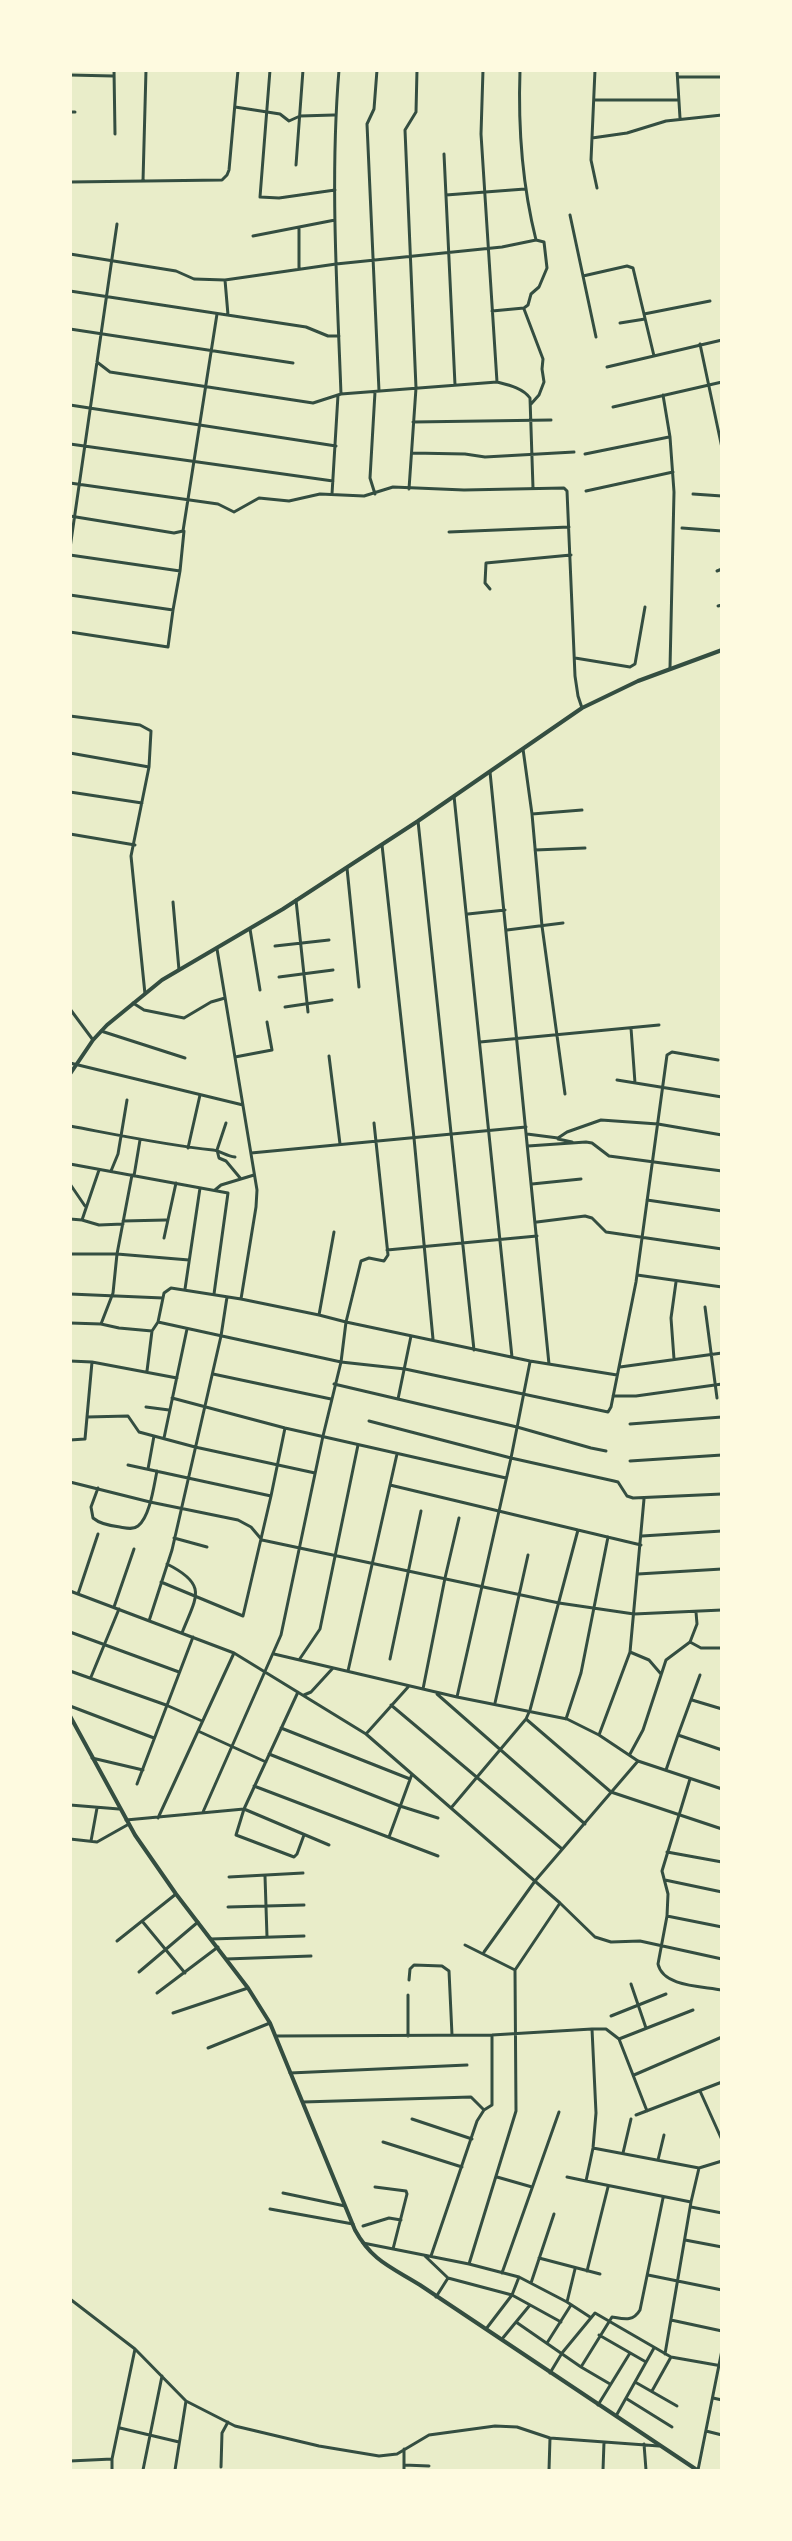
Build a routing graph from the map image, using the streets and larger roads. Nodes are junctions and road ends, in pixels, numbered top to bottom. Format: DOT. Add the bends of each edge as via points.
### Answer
graph roads {
  1 [pos="114,70"];
  2 [pos="146,70"];
  3 [pos="238,70"];
  4 [pos="270,70"];
  5 [pos="303,70"];
  6 [pos="339,70"];
  7 [pos="377,70"];
  8 [pos="417,70"];
  9 [pos="483,70"];
  10 [pos="520,70"];
  11 [pos="595,70"];
  12 [pos="677,70"];
  13 [pos="70,75"];
  14 [pos="113,76"];
  15 [pos="678,77"];
  16 [pos="722,77"];
  17 [pos="594,100"];
  18 [pos="677,100"];
  19 [pos="235,107"];
  20 [pos="267,111"];
  21 [pos="334,115"];
  22 [pos="722,115"];
  23 [pos="300,116"];
  24 [pos="680,118"];
  25 [pos="115,135"];
  26 [pos="592,138"];
  27 [pos="444,154"];
  28 [pos="296,165"];
  29 [pos="143,181"];
  30 [pos="70,182"];
  31 [pos="597,188"];
  32 [pos="526,189"];
  33 [pos="335,190"];
  34 [pos="485,192"];
  35 [pos="447,195"];
  36 [pos="570,215"];
  37 [pos="335,220"];
  38 [pos="117,224"];
  39 [pos="299,227"];
  40 [pos="253,236"];
  41 [pos="536,240"];
  42 [pos="488,249"];
  43 [pos="449,253"];
  44 [pos="70,254"];
  45 [pos="412,257"];
  46 [pos="112,259"];
  47 [pos="374,260"];
  48 [pos="336,264"];
  49 [pos="299,269"];
  50 [pos="583,276"];
  51 [pos="225,280"];
  52 [pos="70,291"];
  53 [pos="106,297"];
  54 [pos="710,301"];
  55 [pos="524,308"];
  56 [pos="492,311"];
  57 [pos="217,314"];
  58 [pos="228,315"];
  59 [pos="645,317"];
  60 [pos="620,323"];
  61 [pos="70,329"];
  62 [pos="101,334"];
  63 [pos="339,336"];
  64 [pos="596,337"];
  65 [pos="722,340"];
  66 [pos="700,344"];
  67 [pos="211,351"];
  68 [pos="654,356"];
  69 [pos="97,362"];
  70 [pos="293,363"];
  71 [pos="607,367"];
  72 [pos="497,382"];
  73 [pos="722,382"];
  74 [pos="708,384"];
  75 [pos="455,385"];
  76 [pos="206,387"];
  77 [pos="416,388"];
  78 [pos="377,391"];
  79 [pos="339,394"];
  80 [pos="663,395"];
  81 [pos="531,404"];
  82 [pos="70,405"];
  83 [pos="614,407"];
  84 [pos="90,408"];
  85 [pos="550,420"];
  86 [pos="530,421"];
  87 [pos="722,421"];
  88 [pos="413,422"];
  89 [pos="716,422"];
  90 [pos="200,426"];
  91 [pos="670,437"];
  92 [pos="70,444"];
  93 [pos="336,446"];
  94 [pos="85,447"];
  95 [pos="722,448"];
  96 [pos="573,452"];
  97 [pos="412,453"];
  98 [pos="531,454"];
  99 [pos="585,454"];
  100 [pos="195,463"];
  101 [pos="673,472"];
  102 [pos="333,481"];
  103 [pos="70,483"];
  104 [pos="80,484"];
  105 [pos="533,488"];
  106 [pos="409,489"];
  107 [pos="586,491"];
  108 [pos="332,494"];
  109 [pos="375,494"];
  110 [pos="693,494"];
  111 [pos="722,496"];
  112 [pos="189,499"];
  113 [pos="73,516"];
  114 [pos="569,527"];
  115 [pos="682,528"];
  116 [pos="184,529"];
  117 [pos="722,531"];
  118 [pos="449,532"];
  119 [pos="70,548"];
  120 [pos="70,555"];
  121 [pos="571,555"];
  122 [pos="180,571"];
  123 [pos="490,589"];
  124 [pos="70,595"];
  125 [pos="645,607"];
  126 [pos="173,610"];
  127 [pos="70,632"];
  128 [pos="722,650"];
  129 [pos="575,658"];
  130 [pos="670,668"];
  131 [pos="582,708"];
  132 [pos="70,716"];
  133 [pos="523,749"];
  134 [pos="70,753"];
  135 [pos="149,767"];
  136 [pos="490,772"];
  137 [pos="70,792"];
  138 [pos="454,796"];
  139 [pos="142,802"];
  140 [pos="582,810"];
  141 [pos="532,813"];
  142 [pos="418,821"];
  143 [pos="70,834"];
  144 [pos="382,844"];
  145 [pos="135,845"];
  146 [pos="585,848"];
  147 [pos="535,850"];
  148 [pos="347,868"];
  149 [pos="296,900"];
  150 [pos="173,902"];
  151 [pos="505,910"];
  152 [pos="468,914"];
  153 [pos="563,923"];
  154 [pos="542,926"];
  155 [pos="250,928"];
  156 [pos="507,930"];
  157 [pos="329,940"];
  158 [pos="300,943"];
  159 [pos="275,946"];
  160 [pos="217,949"];
  161 [pos="179,970"];
  162 [pos="333,970"];
  163 [pos="304,974"];
  164 [pos="279,976"];
  165 [pos="359,987"];
  166 [pos="260,990"];
  167 [pos="145,994"];
  168 [pos="225,998"];
  169 [pos="332,1000"];
  170 [pos="133,1003"];
  171 [pos="307,1003"];
  172 [pos="285,1007"];
  173 [pos="70,1009"];
  174 [pos="308,1011"];
  175 [pos="267,1023"];
  176 [pos="659,1025"];
  177 [pos="631,1028"];
  178 [pos="101,1031"];
  179 [pos="558,1034"];
  180 [pos="516,1039"];
  181 [pos="93,1040"];
  182 [pos="480,1042"];
  183 [pos="329,1056"];
  184 [pos="235,1057"];
  185 [pos="185,1058"];
  186 [pos="718,1060"];
  187 [pos="73,1064"];
  188 [pos="70,1074"];
  189 [pos="617,1080"];
  190 [pos="635,1083"];
  191 [pos="663,1087"];
  192 [pos="565,1094"];
  193 [pos="200,1095"];
  194 [pos="722,1097"];
  195 [pos="127,1100"];
  196 [pos="243,1105"];
  197 [pos="374,1123"];
  198 [pos="225,1124"];
  199 [pos="658,1124"];
  200 [pos="70,1126"];
  201 [pos="526,1127"];
  202 [pos="488,1131"];
  203 [pos="526,1134"];
  204 [pos="451,1135"];
  205 [pos="722,1135"];
  206 [pos="120,1136"];
  207 [pos="414,1138"];
  208 [pos="556,1138"];
  209 [pos="140,1140"];
  210 [pos="377,1143"];
  211 [pos="574,1143"];
  212 [pos="340,1144"];
  213 [pos="528,1146"];
  214 [pos="188,1148"];
  215 [pos="217,1150"];
  216 [pos="251,1153"];
  217 [pos="235,1157"];
  218 [pos="652,1163"];
  219 [pos="70,1164"];
  220 [pos="99,1170"];
  221 [pos="722,1171"];
  222 [pos="110,1172"];
  223 [pos="254,1175"];
  224 [pos="133,1176"];
  225 [pos="241,1179"];
  226 [pos="581,1179"];
  227 [pos="176,1183"];
  228 [pos="70,1184"];
  229 [pos="532,1184"];
  230 [pos="200,1188"];
  231 [pos="215,1190"];
  232 [pos="647,1200"];
  233 [pos="85,1206"];
  234 [pos="722,1211"];
  235 [pos="70,1219"];
  236 [pos="82,1220"];
  237 [pos="167,1220"];
  238 [pos="537,1222"];
  239 [pos="123,1223"];
  240 [pos="334,1232"];
  241 [pos="537,1236"];
  242 [pos="642,1237"];
  243 [pos="164,1238"];
  244 [pos="501,1239"];
  245 [pos="463,1243"];
  246 [pos="425,1247"];
  247 [pos="722,1249"];
  248 [pos="387,1250"];
  249 [pos="70,1254"];
  250 [pos="117,1254"];
  251 [pos="189,1260"];
  252 [pos="637,1275"];
  253 [pos="676,1282"];
  254 [pos="722,1287"];
  255 [pos="185,1289"];
  256 [pos="70,1294"];
  257 [pos="214,1295"];
  258 [pos="112,1296"];
  259 [pos="227,1297"];
  260 [pos="163,1298"];
  261 [pos="242,1299"];
  262 [pos="705,1307"];
  263 [pos="319,1315"];
  264 [pos="159,1322"];
  265 [pos="346,1322"];
  266 [pos="70,1323"];
  267 [pos="101,1324"];
  268 [pos="187,1329"];
  269 [pos="152,1331"];
  270 [pos="221,1336"];
  271 [pos="411,1336"];
  272 [pos="434,1340"];
  273 [pos="474,1350"];
  274 [pos="722,1353"];
  275 [pos="710,1354"];
  276 [pos="512,1358"];
  277 [pos="674,1359"];
  278 [pos="70,1361"];
  279 [pos="530,1361"];
  280 [pos="92,1362"];
  281 [pos="341,1362"];
  282 [pos="549,1364"];
  283 [pos="620,1367"];
  284 [pos="405,1369"];
  285 [pos="147,1372"];
  286 [pos="213,1374"];
  287 [pos="617,1375"];
  288 [pos="177,1378"];
  289 [pos="334,1384"];
  290 [pos="722,1384"];
  291 [pos="715,1385"];
  292 [pos="525,1394"];
  293 [pos="613,1396"];
  294 [pos="172,1398"];
  295 [pos="717,1398"];
  296 [pos="398,1399"];
  297 [pos="332,1400"];
  298 [pos="204,1406"];
  299 [pos="146,1407"];
  300 [pos="170,1410"];
  301 [pos="87,1417"];
  302 [pos="722,1417"];
  303 [pos="369,1421"];
  304 [pos="630,1424"];
  305 [pos="517,1427"];
  306 [pos="285,1428"];
  307 [pos="154,1436"];
  308 [pos="322,1436"];
  309 [pos="164,1438"];
  310 [pos="70,1440"];
  311 [pos="358,1445"];
  312 [pos="195,1447"];
  313 [pos="606,1451"];
  314 [pos="397,1453"];
  315 [pos="722,1455"];
  316 [pos="511,1458"];
  317 [pos="630,1461"];
  318 [pos="128,1465"];
  319 [pos="277,1465"];
  320 [pos="148,1469"];
  321 [pos="157,1471"];
  322 [pos="315,1473"];
  323 [pos="506,1478"];
  324 [pos="188,1479"];
  325 [pos="70,1482"];
  326 [pos="390,1485"];
  327 [pos="98,1488"];
  328 [pos="722,1494"];
  329 [pos="271,1496"];
  330 [pos="644,1499"];
  331 [pos="150,1502"];
  332 [pos="182,1507"];
  333 [pos="421,1510"];
  334 [pos="499,1511"];
  335 [pos="459,1518"];
  336 [pos="578,1530"];
  337 [pos="722,1532"];
  338 [pos="98,1534"];
  339 [pos="642,1536"];
  340 [pos="609,1537"];
  341 [pos="174,1538"];
  342 [pos="262,1540"];
  343 [pos="641,1545"];
  344 [pos="207,1547"];
  345 [pos="298,1548"];
  346 [pos="134,1549"];
  347 [pos="528,1555"];
  348 [pos="335,1556"];
  349 [pos="371,1562"];
  350 [pos="167,1564"];
  351 [pos="722,1569"];
  352 [pos="408,1570"];
  353 [pos="638,1574"];
  354 [pos="445,1578"];
  355 [pos="162,1582"];
  356 [pos="483,1586"];
  357 [pos="70,1591"];
  358 [pos="78,1594"];
  359 [pos="520,1594"];
  360 [pos="197,1595"];
  361 [pos="559,1603"];
  362 [pos="114,1607"];
  363 [pos="595,1608"];
  364 [pos="119,1609"];
  365 [pos="696,1611"];
  366 [pos="722,1611"];
  367 [pos="634,1614"];
  368 [pos="149,1621"];
  369 [pos="70,1632"];
  370 [pos="182,1633"];
  371 [pos="193,1637"];
  372 [pos="690,1642"];
  373 [pos="105,1645"];
  374 [pos="722,1648"];
  375 [pos="630,1652"];
  376 [pos="234,1653"];
  377 [pos="274,1654"];
  378 [pos="390,1659"];
  379 [pos="299,1660"];
  380 [pos="333,1668"];
  381 [pos="70,1671"];
  382 [pos="348,1671"];
  383 [pos="179,1672"];
  384 [pos="266,1672"];
  385 [pos="661,1674"];
  386 [pos="700,1676"];
  387 [pos="91,1677"];
  388 [pos="409,1686"];
  389 [pos="423,1689"];
  390 [pos="298,1692"];
  391 [pos="435,1692"];
  392 [pos="304,1695"];
  393 [pos="457,1697"];
  394 [pos="692,1700"];
  395 [pos="495,1703"];
  396 [pos="166,1705"];
  397 [pos="70,1706"];
  398 [pos="391,1706"];
  399 [pos="721,1708"];
  400 [pos="530,1710"];
  401 [pos="70,1716"];
  402 [pos="526,1719"];
  403 [pos="566,1719"];
  404 [pos="202,1721"];
  405 [pos="281,1728"];
  406 [pos="198,1731"];
  407 [pos="366,1734"];
  408 [pos="599,1735"];
  409 [pos="678,1735"];
  410 [pos="154,1738"];
  411 [pos="233,1747"];
  412 [pos="722,1750"];
  413 [pos="500,1751"];
  414 [pos="269,1754"];
  415 [pos="630,1754"];
  416 [pos="92,1758"];
  417 [pos="638,1761"];
  418 [pos="266,1762"];
  419 [pos="143,1770"];
  420 [pos="666,1770"];
  421 [pos="412,1774"];
  422 [pos="476,1778"];
  423 [pos="410,1779"];
  424 [pos="690,1779"];
  425 [pos="138,1785"];
  426 [pos="254,1786"];
  427 [pos="722,1790"];
  428 [pos="611,1792"];
  429 [pos="70,1805"];
  430 [pos="400,1806"];
  431 [pos="97,1808"];
  432 [pos="451,1808"];
  433 [pos="119,1809"];
  434 [pos="244,1809"];
  435 [pos="203,1812"];
  436 [pos="679,1815"];
  437 [pos="158,1818"];
  438 [pos="438,1818"];
  439 [pos="127,1822"];
  440 [pos="585,1824"];
  441 [pos="722,1829"];
  442 [pos="304,1834"];
  443 [pos="389,1837"];
  444 [pos="70,1839"];
  445 [pos="91,1842"];
  446 [pos="329,1845"];
  447 [pos="562,1850"];
  448 [pos="667,1852"];
  449 [pos="438,1856"];
  450 [pos="722,1862"];
  451 [pos="303,1874"];
  452 [pos="265,1876"];
  453 [pos="229,1877"];
  454 [pos="664,1880"];
  455 [pos="535,1881"];
  456 [pos="722,1892"];
  457 [pos="176,1894"];
  458 [pos="560,1903"];
  459 [pos="304,1905"];
  460 [pos="228,1907"];
  461 [pos="266,1907"];
  462 [pos="668,1916"];
  463 [pos="142,1921"];
  464 [pos="198,1922"];
  465 [pos="722,1927"];
  466 [pos="304,1936"];
  467 [pos="267,1937"];
  468 [pos="211,1939"];
  469 [pos="117,1941"];
  470 [pos="465,1945"];
  471 [pos="218,1947"];
  472 [pos="661,1947"];
  473 [pos="166,1951"];
  474 [pos="484,1952"];
  475 [pos="311,1956"];
  476 [pos="226,1959"];
  477 [pos="722,1959"];
  478 [pos="515,1970"];
  479 [pos="139,1972"];
  480 [pos="185,1973"];
  481 [pos="409,1980"];
  482 [pos="631,1984"];
  483 [pos="248,1988"];
  484 [pos="722,1990"];
  485 [pos="157,1993"];
  486 [pos="666,1994"];
  487 [pos="408,1995"];
  488 [pos="638,2005"];
  489 [pos="693,2010"];
  490 [pos="173,2013"];
  491 [pos="611,2016"];
  492 [pos="270,2023"];
  493 [pos="646,2028"];
  494 [pos="592,2029"];
  495 [pos="516,2034"];
  496 [pos="452,2035"];
  497 [pos="492,2035"];
  498 [pos="276,2036"];
  499 [pos="408,2036"];
  500 [pos="722,2037"];
  501 [pos="619,2039"];
  502 [pos="208,2048"];
  503 [pos="467,2065"];
  504 [pos="290,2073"];
  505 [pos="634,2075"];
  506 [pos="722,2082"];
  507 [pos="700,2091"];
  508 [pos="303,2102"];
  509 [pos="484,2110"];
  510 [pos="647,2111"];
  511 [pos="559,2112"];
  512 [pos="636,2115"];
  513 [pos="412,2119"];
  514 [pos="631,2119"];
  515 [pos="722,2123"];
  516 [pos="716,2126"];
  517 [pos="664,2135"];
  518 [pos="472,2139"];
  519 [pos="722,2140"];
  520 [pos="383,2142"];
  521 [pos="593,2148"];
  522 [pos="623,2153"];
  523 [pos="658,2160"];
  524 [pos="722,2161"];
  525 [pos="462,2167"];
  526 [pos="699,2168"];
  527 [pos="497,2177"];
  528 [pos="567,2177"];
  529 [pos="586,2181"];
  530 [pos="375,2187"];
  531 [pos="532,2187"];
  532 [pos="608,2187"];
  533 [pos="283,2193"];
  534 [pos="663,2198"];
  535 [pos="690,2205"];
  536 [pos="345,2206"];
  537 [pos="270,2209"];
  538 [pos="722,2213"];
  539 [pos="554,2214"];
  540 [pos="401,2220"];
  541 [pos="353,2224"];
  542 [pos="363,2226"];
  543 [pos="685,2240"];
  544 [pos="362,2242"];
  545 [pos="722,2247"];
  546 [pos="393,2249"];
  547 [pos="424,2255"];
  548 [pos="431,2256"];
  549 [pos="539,2258"];
  550 [pos="469,2264"];
  551 [pos="575,2268"];
  552 [pos="587,2271"];
  553 [pos="502,2273"];
  554 [pos="600,2274"];
  555 [pos="648,2274"];
  556 [pos="519,2277"];
  557 [pos="448,2278"];
  558 [pos="679,2281"];
  559 [pos="531,2283"];
  560 [pos="722,2290"];
  561 [pos="512,2295"];
  562 [pos="436,2297"];
  563 [pos="70,2299"];
  564 [pos="567,2302"];
  565 [pos="530,2305"];
  566 [pos="571,2305"];
  567 [pos="590,2317"];
  568 [pos="671,2320"];
  569 [pos="608,2321"];
  570 [pos="516,2322"];
  571 [pos="561,2322"];
  572 [pos="486,2329"];
  573 [pos="722,2331"];
  574 [pos="599,2335"];
  575 [pos="501,2340"];
  576 [pos="547,2343"];
  577 [pos="654,2348"];
  578 [pos="135,2349"];
  579 [pos="722,2350"];
  580 [pos="562,2353"];
  581 [pos="630,2353"];
  582 [pos="665,2354"];
  583 [pos="671,2357"];
  584 [pos="646,2362"];
  585 [pos="720,2366"];
  586 [pos="581,2367"];
  587 [pos="550,2373"];
  588 [pos="162,2376"];
  589 [pos="635,2382"];
  590 [pos="610,2384"];
  591 [pos="652,2391"];
  592 [pos="713,2398"];
  593 [pos="627,2399"];
  594 [pos="722,2400"];
  595 [pos="186,2401"];
  596 [pos="598,2406"];
  597 [pos="677,2406"];
  598 [pos="616,2416"];
  599 [pos="228,2422"];
  600 [pos="672,2427"];
  601 [pos="120,2428"];
  602 [pos="706,2432"];
  603 [pos="722,2434"];
  604 [pos="150,2435"];
  605 [pos="550,2438"];
  606 [pos="178,2442"];
  607 [pos="604,2442"];
  608 [pos="644,2444"];
  609 [pos="659,2446"];
  610 [pos="404,2449"];
  611 [pos="112,2459"];
  612 [pos="70,2461"];
  613 [pos="404,2465"];
  614 [pos="429,2466"];
  615 [pos="221,2467"];
  616 [pos="112,2470"];
  617 [pos="143,2470"];
  618 [pos="175,2470"];
  619 [pos="404,2470"];
  620 [pos="549,2470"];
  621 [pos="603,2470"];
  622 [pos="646,2470"];
  623 [pos="698,2470"];
  1 -- 14 [label="street"];
  2 -- 29 [label="street"];
  3 -- 19 [label="street"];
  4 -- 20 [label="street"];
  5 -- 23 [label="street"];
  6 -- 21 [label="street"];
  7 -- 47 [label="street" via="374,109 367,124"];
  8 -- 45 [label="street" via="416,112 405,130"];
  9 -- 34 [label="street" via="481,134"];
  10 -- 32 [label="street" via="518,115"];
  11 -- 17 [label="street"];
  12 -- 15 [label="street"];
  13 -- 14 [label="street"];
  14 -- 25 [label="street"];
  15 -- 16 [label="street"];
  15 -- 18 [label="street"];
  17 -- 18 [label="street"];
  17 -- 26 [label="street"];
  18 -- 24 [label="street"];
  19 -- 20 [label="street"];
  19 -- 29 [label="street" via="229,170 222,180"];
  20 -- 23 [label="street" via="289,121"];
  20 -- 33 [label="street" via="260,197"];
  21 -- 23 [label="street"];
  21 -- 33 [label="street"];
  22 -- 24 [label="street"];
  23 -- 28 [label="street"];
  24 -- 26 [label="street"];
  26 -- 31 [label="street" via="591,160"];
  27 -- 35 [label="street"];
  29 -- 30 [label="street"];
  32 -- 34 [label="street"];
  32 -- 41 [label="street"];
  33 -- 37 [label="street"];
  34 -- 35 [label="street"];
  34 -- 42 [label="street"];
  35 -- 43 [label="street"];
  36 -- 50 [label="street"];
  37 -- 39 [label="street"];
  37 -- 48 [label="street"];
  38 -- 46 [label="street"];
  39 -- 40 [label="street"];
  39 -- 49 [label="street"];
  41 -- 42 [label="street"];
  41 -- 55 [label="street" via="544,242 547,268"];
  42 -- 43 [label="street"];
  42 -- 56 [label="street"];
  43 -- 45 [label="street"];
  43 -- 75 [label="street"];
  44 -- 46 [label="street"];
  45 -- 47 [label="street"];
  45 -- 77 [label="street"];
  46 -- 51 [label="street" via="176,271 194,279"];
  46 -- 53 [label="street"];
  47 -- 48 [label="street"];
  47 -- 78 [label="street"];
  48 -- 49 [label="street"];
  48 -- 63 [label="street"];
  49 -- 51 [label="street"];
  50 -- 59 [label="street" via="630,267"];
  50 -- 64 [label="street"];
  51 -- 58 [label="street"];
  52 -- 53 [label="street"];
  53 -- 57 [label="street"];
  53 -- 62 [label="street"];
  54 -- 59 [label="street"];
  55 -- 56 [label="street"];
  55 -- 81 [label="street" via="543,359 544,382"];
  56 -- 72 [label="street"];
  57 -- 58 [label="street"];
  57 -- 67 [label="street"];
  58 -- 63 [label="street"];
  59 -- 60 [label="street"];
  59 -- 68 [label="street"];
  61 -- 62 [label="street"];
  62 -- 67 [label="street"];
  62 -- 69 [label="street"];
  63 -- 79 [label="street"];
  65 -- 66 [label="street"];
  66 -- 68 [label="street"];
  66 -- 74 [label="street"];
  67 -- 70 [label="street"];
  67 -- 76 [label="street"];
  68 -- 71 [label="street"];
  69 -- 76 [label="street" via="110,372"];
  69 -- 84 [label="street"];
  72 -- 75 [label="street"];
  72 -- 81 [label="street" via="526,392"];
  73 -- 74 [label="street"];
  74 -- 80 [label="street"];
  74 -- 89 [label="street"];
  75 -- 77 [label="street"];
  76 -- 79 [label="street" via="313,403"];
  76 -- 90 [label="street"];
  77 -- 78 [label="street"];
  77 -- 88 [label="street"];
  78 -- 79 [label="street"];
  78 -- 109 [label="street" via="370,478"];
  79 -- 93 [label="street"];
  80 -- 83 [label="street"];
  80 -- 91 [label="street"];
  81 -- 86 [label="street"];
  82 -- 84 [label="street"];
  84 -- 90 [label="street"];
  84 -- 94 [label="street"];
  85 -- 86 [label="street"];
  86 -- 88 [label="street"];
  86 -- 98 [label="street"];
  87 -- 89 [label="street"];
  88 -- 97 [label="street"];
  89 -- 95 [label="street"];
  90 -- 93 [label="street"];
  90 -- 100 [label="street"];
  91 -- 99 [label="street"];
  91 -- 101 [label="street"];
  92 -- 94 [label="street"];
  93 -- 102 [label="street"];
  94 -- 100 [label="street"];
  94 -- 104 [label="street"];
  96 -- 98 [label="street"];
  97 -- 98 [label="street" via="485,457"];
  97 -- 106 [label="street"];
  98 -- 105 [label="street"];
  100 -- 102 [label="street"];
  100 -- 112 [label="street"];
  101 -- 107 [label="street"];
  101 -- 130 [label="street"];
  102 -- 108 [label="street"];
  103 -- 104 [label="street"];
  104 -- 112 [label="street"];
  104 -- 113 [label="street"];
  105 -- 106 [label="street"];
  105 -- 114 [label="street" via="567,491"];
  106 -- 109 [label="street" via="393,487"];
  108 -- 109 [label="street"];
  108 -- 112 [label="street" via="289,501 259,498 234,512"];
  110 -- 111 [label="street"];
  112 -- 116 [label="street"];
  113 -- 116 [label="street" via="174,533"];
  113 -- 119 [label="street"];
  114 -- 118 [label="street"];
  114 -- 121 [label="street"];
  115 -- 117 [label="street"];
  116 -- 122 [label="street"];
  120 -- 122 [label="street"];
  121 -- 123 [label="street" via="486,563 485,583"];
  121 -- 129 [label="street"];
  122 -- 126 [label="street"];
  124 -- 126 [label="street"];
  125 -- 129 [label="street" via="635,664 630,667"];
  126 -- 127 [label="street" via="168,647"];
  128 -- 130 [label="street"];
  129 -- 131 [label="street"];
  130 -- 131 [label="street"];
  131 -- 133 [label="street"];
  132 -- 135 [label="street" via="147,727 152,736"];
  133 -- 136 [label="street"];
  133 -- 141 [label="street"];
  134 -- 135 [label="street"];
  135 -- 139 [label="street"];
  136 -- 138 [label="street"];
  136 -- 151 [label="street"];
  137 -- 139 [label="street"];
  138 -- 142 [label="street"];
  138 -- 152 [label="street"];
  139 -- 145 [label="street"];
  140 -- 141 [label="street"];
  141 -- 147 [label="street"];
  142 -- 144 [label="street"];
  142 -- 204 [label="street"];
  143 -- 145 [label="street"];
  144 -- 148 [label="street"];
  144 -- 207 [label="street"];
  145 -- 167 [label="street" via="131,861"];
  146 -- 147 [label="street"];
  147 -- 154 [label="street"];
  148 -- 149 [label="street"];
  148 -- 165 [label="street"];
  149 -- 155 [label="street"];
  149 -- 158 [label="street"];
  150 -- 161 [label="street"];
  151 -- 152 [label="street"];
  151 -- 156 [label="street"];
  152 -- 182 [label="street"];
  153 -- 154 [label="street"];
  154 -- 156 [label="street"];
  154 -- 179 [label="street"];
  155 -- 160 [label="street"];
  155 -- 166 [label="street"];
  156 -- 180 [label="street"];
  157 -- 158 [label="street"];
  158 -- 159 [label="street"];
  158 -- 163 [label="street"];
  160 -- 161 [label="street"];
  160 -- 168 [label="street"];
  161 -- 167 [label="street"];
  162 -- 163 [label="street"];
  163 -- 164 [label="street"];
  163 -- 171 [label="street"];
  167 -- 170 [label="street"];
  168 -- 170 [label="street" via="179,1018 144,1010"];
  168 -- 184 [label="street"];
  169 -- 171 [label="street"];
  170 -- 178 [label="street"];
  171 -- 172 [label="street"];
  171 -- 174 [label="street"];
  173 -- 181 [label="street"];
  175 -- 184 [label="street" via="272,1050"];
  176 -- 177 [label="street"];
  177 -- 179 [label="street"];
  177 -- 190 [label="street"];
  178 -- 181 [label="street"];
  178 -- 185 [label="street"];
  179 -- 180 [label="street"];
  179 -- 192 [label="street"];
  180 -- 182 [label="street"];
  180 -- 201 [label="street"];
  181 -- 187 [label="street"];
  182 -- 202 [label="street"];
  183 -- 212 [label="street"];
  184 -- 196 [label="street"];
  186 -- 191 [label="street" via="670,1052"];
  187 -- 188 [label="street"];
  187 -- 193 [label="street"];
  189 -- 190 [label="street"];
  190 -- 191 [label="street"];
  191 -- 194 [label="street"];
  191 -- 199 [label="street"];
  193 -- 196 [label="street"];
  193 -- 214 [label="street"];
  195 -- 206 [label="street"];
  196 -- 216 [label="street"];
  197 -- 210 [label="street"];
  198 -- 215 [label="street"];
  199 -- 205 [label="street"];
  199 -- 208 [label="street" via="601,1120"];
  199 -- 218 [label="street"];
  200 -- 206 [label="street"];
  201 -- 202 [label="street"];
  201 -- 203 [label="street"];
  202 -- 204 [label="street"];
  202 -- 244 [label="street"];
  203 -- 208 [label="street"];
  203 -- 213 [label="street"];
  204 -- 207 [label="street"];
  204 -- 245 [label="street"];
  206 -- 209 [label="street"];
  206 -- 222 [label="street"];
  207 -- 210 [label="street"];
  207 -- 246 [label="street"];
  208 -- 211 [label="street"];
  209 -- 214 [label="street"];
  209 -- 224 [label="street"];
  210 -- 212 [label="street"];
  210 -- 248 [label="street"];
  211 -- 213 [label="street"];
  211 -- 218 [label="street" via="592,1143 609,1156"];
  212 -- 216 [label="street"];
  213 -- 229 [label="street"];
  214 -- 215 [label="street"];
  215 -- 217 [label="street" via="224,1156"];
  215 -- 225 [label="street" via="219,1158"];
  216 -- 223 [label="street"];
  218 -- 221 [label="street"];
  218 -- 232 [label="street"];
  219 -- 220 [label="street"];
  220 -- 222 [label="street"];
  220 -- 233 [label="street"];
  222 -- 224 [label="street"];
  223 -- 225 [label="street"];
  223 -- 261 [label="street" via="256,1207"];
  224 -- 227 [label="street"];
  224 -- 239 [label="street"];
  225 -- 231 [label="street"];
  226 -- 229 [label="street"];
  227 -- 230 [label="street"];
  227 -- 237 [label="street"];
  228 -- 233 [label="street"];
  229 -- 238 [label="street"];
  230 -- 231 [label="street"];
  230 -- 251 [label="street"];
  231 -- 257 [label="street" via="228,1194"];
  232 -- 234 [label="street"];
  232 -- 242 [label="street"];
  233 -- 236 [label="street"];
  235 -- 236 [label="street"];
  236 -- 239 [label="street" via="99,1225"];
  237 -- 239 [label="street"];
  237 -- 243 [label="street"];
  238 -- 241 [label="street"];
  238 -- 242 [label="street" via="585,1216 606,1232"];
  239 -- 250 [label="street"];
  240 -- 263 [label="street"];
  241 -- 244 [label="street"];
  241 -- 282 [label="street"];
  242 -- 247 [label="street"];
  242 -- 252 [label="street"];
  244 -- 245 [label="street"];
  244 -- 276 [label="street"];
  245 -- 246 [label="street"];
  245 -- 273 [label="street"];
  246 -- 248 [label="street"];
  246 -- 272 [label="street"];
  248 -- 265 [label="street" via="386,1259 361,1261"];
  249 -- 250 [label="street"];
  250 -- 251 [label="street"];
  250 -- 258 [label="street"];
  251 -- 255 [label="street"];
  252 -- 253 [label="street"];
  252 -- 283 [label="street"];
  253 -- 254 [label="street"];
  253 -- 277 [label="street" via="671,1318"];
  255 -- 257 [label="street"];
  255 -- 260 [label="street" via="168,1288"];
  256 -- 258 [label="street"];
  257 -- 259 [label="street"];
  258 -- 260 [label="street"];
  258 -- 267 [label="street"];
  259 -- 261 [label="street"];
  259 -- 270 [label="street"];
  260 -- 264 [label="street"];
  261 -- 263 [label="street"];
  262 -- 275 [label="street"];
  263 -- 265 [label="street"];
  264 -- 268 [label="street"];
  264 -- 269 [label="street"];
  265 -- 271 [label="street"];
  265 -- 281 [label="street"];
  266 -- 267 [label="street"];
  267 -- 269 [label="street"];
  268 -- 270 [label="street"];
  268 -- 288 [label="street"];
  269 -- 285 [label="street"];
  270 -- 281 [label="street"];
  270 -- 286 [label="street"];
  271 -- 272 [label="street"];
  271 -- 284 [label="street"];
  272 -- 273 [label="street"];
  273 -- 276 [label="street"];
  274 -- 275 [label="street"];
  275 -- 277 [label="street"];
  275 -- 291 [label="street"];
  276 -- 279 [label="street"];
  277 -- 283 [label="street"];
  278 -- 280 [label="street"];
  279 -- 282 [label="street"];
  279 -- 292 [label="street"];
  280 -- 285 [label="street"];
  280 -- 301 [label="street"];
  281 -- 284 [label="street"];
  281 -- 289 [label="street"];
  282 -- 287 [label="street"];
  283 -- 287 [label="street"];
  284 -- 292 [label="street"];
  284 -- 296 [label="street"];
  285 -- 288 [label="street"];
  286 -- 297 [label="street"];
  286 -- 298 [label="street"];
  287 -- 293 [label="street"];
  288 -- 294 [label="street"];
  289 -- 296 [label="street"];
  289 -- 297 [label="street"];
  290 -- 291 [label="street"];
  291 -- 293 [label="street"];
  291 -- 295 [label="street"];
  292 -- 293 [label="street" via="605,1412 610,1410"];
  292 -- 305 [label="street"];
  294 -- 298 [label="street"];
  294 -- 300 [label="street"];
  296 -- 305 [label="street"];
  297 -- 308 [label="street"];
  298 -- 306 [label="street"];
  298 -- 312 [label="street"];
  299 -- 300 [label="street"];
  300 -- 309 [label="street"];
  301 -- 307 [label="street" via="128,1416 139,1432"];
  301 -- 310 [label="street" via="85,1439"];
  302 -- 304 [label="street"];
  303 -- 316 [label="street"];
  305 -- 313 [label="street"];
  305 -- 316 [label="street"];
  306 -- 308 [label="street"];
  306 -- 319 [label="street"];
  307 -- 309 [label="street"];
  307 -- 320 [label="street"];
  308 -- 311 [label="street"];
  308 -- 322 [label="street"];
  309 -- 312 [label="street"];
  311 -- 314 [label="street"];
  311 -- 348 [label="street"];
  312 -- 319 [label="street"];
  312 -- 324 [label="street"];
  314 -- 323 [label="street"];
  314 -- 326 [label="street"];
  315 -- 317 [label="street"];
  316 -- 323 [label="street"];
  316 -- 330 [label="street" via="614,1480 627,1496"];
  318 -- 320 [label="street"];
  319 -- 322 [label="street"];
  319 -- 329 [label="street"];
  320 -- 321 [label="street"];
  321 -- 324 [label="street"];
  321 -- 331 [label="street"];
  322 -- 345 [label="street"];
  323 -- 334 [label="street"];
  324 -- 329 [label="street"];
  324 -- 332 [label="street"];
  325 -- 327 [label="street"];
  326 -- 334 [label="street"];
  326 -- 349 [label="street"];
  327 -- 331 [label="street"];
  327 -- 331 [label="street" via="91,1507 97,1522 123,1528 137,1526"];
  328 -- 330 [label="street"];
  329 -- 342 [label="street"];
  330 -- 339 [label="street"];
  331 -- 332 [label="street"];
  332 -- 341 [label="street"];
  332 -- 342 [label="street" via="238,1520"];
  333 -- 352 [label="street"];
  334 -- 336 [label="street"];
  334 -- 356 [label="street"];
  335 -- 354 [label="street"];
  336 -- 340 [label="street"];
  336 -- 361 [label="street"];
  337 -- 339 [label="street"];
  338 -- 358 [label="street"];
  339 -- 343 [label="street"];
  340 -- 343 [label="street"];
  340 -- 363 [label="street"];
  341 -- 344 [label="street"];
  341 -- 350 [label="street"];
  342 -- 345 [label="street"];
  342 -- 360 [label="street" via="243,1616"];
  343 -- 353 [label="street"];
  345 -- 348 [label="street"];
  345 -- 377 [label="street"];
  346 -- 362 [label="street"];
  347 -- 359 [label="street"];
  348 -- 349 [label="street"];
  348 -- 379 [label="street" via="320,1629"];
  349 -- 352 [label="street"];
  349 -- 382 [label="street"];
  350 -- 355 [label="street"];
  350 -- 360 [label="street" via="192,1580"];
  351 -- 353 [label="street"];
  352 -- 354 [label="street"];
  352 -- 378 [label="street"];
  353 -- 367 [label="street"];
  354 -- 356 [label="street"];
  354 -- 389 [label="street"];
  355 -- 360 [label="street"];
  355 -- 368 [label="street"];
  356 -- 359 [label="street"];
  356 -- 393 [label="street"];
  357 -- 358 [label="street"];
  358 -- 362 [label="street"];
  359 -- 361 [label="street"];
  359 -- 395 [label="street"];
  360 -- 370 [label="street"];
  361 -- 363 [label="street"];
  361 -- 400 [label="street"];
  362 -- 364 [label="street"];
  363 -- 367 [label="street"];
  363 -- 403 [label="street"];
  364 -- 368 [label="street"];
  364 -- 373 [label="street"];
  365 -- 366 [label="street"];
  365 -- 367 [label="street"];
  365 -- 372 [label="street" via="697,1624"];
  367 -- 375 [label="street"];
  368 -- 370 [label="street"];
  369 -- 373 [label="street"];
  370 -- 371 [label="street"];
  371 -- 376 [label="street"];
  371 -- 383 [label="street"];
  372 -- 374 [label="street" via="701,1648"];
  372 -- 385 [label="street" via="666,1660"];
  373 -- 383 [label="street"];
  373 -- 387 [label="street"];
  375 -- 385 [label="street" via="649,1660"];
  375 -- 408 [label="street"];
  376 -- 384 [label="street"];
  376 -- 404 [label="street"];
  377 -- 379 [label="street"];
  377 -- 384 [label="street"];
  379 -- 380 [label="street"];
  380 -- 382 [label="street"];
  380 -- 392 [label="street"];
  381 -- 387 [label="street"];
  382 -- 388 [label="street"];
  383 -- 396 [label="street"];
  384 -- 390 [label="street"];
  384 -- 411 [label="street"];
  385 -- 415 [label="street" via="644,1730"];
  386 -- 394 [label="street"];
  387 -- 396 [label="street"];
  388 -- 389 [label="street"];
  388 -- 398 [label="street"];
  389 -- 391 [label="street"];
  390 -- 392 [label="street"];
  390 -- 405 [label="street"];
  391 -- 393 [label="street"];
  391 -- 413 [label="street"];
  392 -- 407 [label="street"];
  393 -- 395 [label="street"];
  394 -- 399 [label="street"];
  394 -- 409 [label="street"];
  395 -- 400 [label="street"];
  396 -- 404 [label="street"];
  396 -- 410 [label="street"];
  397 -- 410 [label="street"];
  398 -- 407 [label="street"];
  398 -- 422 [label="street"];
  400 -- 402 [label="street"];
  400 -- 403 [label="street"];
  401 -- 416 [label="street"];
  402 -- 413 [label="street"];
  402 -- 428 [label="street"];
  403 -- 408 [label="street"];
  404 -- 406 [label="street"];
  405 -- 414 [label="street"];
  405 -- 423 [label="street"];
  406 -- 411 [label="street"];
  406 -- 437 [label="street"];
  407 -- 421 [label="street"];
  408 -- 415 [label="street"];
  409 -- 412 [label="street"];
  409 -- 420 [label="street"];
  410 -- 419 [label="street"];
  411 -- 418 [label="street"];
  411 -- 435 [label="street"];
  413 -- 422 [label="street"];
  413 -- 440 [label="street"];
  414 -- 418 [label="street"];
  414 -- 430 [label="street"];
  415 -- 417 [label="street"];
  416 -- 419 [label="street"];
  416 -- 433 [label="street"];
  417 -- 420 [label="street"];
  417 -- 428 [label="street"];
  418 -- 426 [label="street"];
  419 -- 425 [label="street"];
  420 -- 424 [label="street"];
  421 -- 423 [label="street"];
  421 -- 432 [label="street"];
  422 -- 432 [label="street"];
  422 -- 447 [label="street"];
  423 -- 430 [label="street"];
  424 -- 427 [label="street"];
  424 -- 436 [label="street"];
  426 -- 434 [label="street"];
  426 -- 443 [label="street"];
  428 -- 436 [label="street"];
  428 -- 440 [label="street"];
  429 -- 431 [label="street"];
  430 -- 438 [label="street"];
  430 -- 443 [label="street"];
  431 -- 433 [label="street"];
  431 -- 445 [label="street"];
  432 -- 455 [label="street"];
  433 -- 439 [label="street"];
  434 -- 435 [label="street"];
  434 -- 442 [label="street"];
  434 -- 442 [label="street" via="238,1838 294,1857"];
  435 -- 437 [label="street"];
  436 -- 441 [label="street"];
  436 -- 448 [label="street"];
  437 -- 439 [label="street"];
  439 -- 445 [label="street" via="102,1840"];
  439 -- 457 [label="street"];
  440 -- 447 [label="street"];
  442 -- 446 [label="street"];
  443 -- 449 [label="street"];
  444 -- 445 [label="street"];
  447 -- 455 [label="street"];
  448 -- 450 [label="street"];
  448 -- 454 [label="street"];
  451 -- 452 [label="street"];
  452 -- 453 [label="street"];
  452 -- 461 [label="street"];
  454 -- 456 [label="street"];
  454 -- 462 [label="street"];
  455 -- 458 [label="street"];
  455 -- 474 [label="street"];
  457 -- 463 [label="street"];
  457 -- 464 [label="street"];
  458 -- 472 [label="street" via="603,1941 634,1940"];
  458 -- 478 [label="street"];
  459 -- 461 [label="street"];
  460 -- 461 [label="street"];
  461 -- 467 [label="street"];
  462 -- 465 [label="street"];
  462 -- 472 [label="street"];
  463 -- 469 [label="street"];
  463 -- 473 [label="street"];
  464 -- 468 [label="street"];
  464 -- 473 [label="street"];
  466 -- 467 [label="street"];
  467 -- 468 [label="street"];
  468 -- 471 [label="street"];
  470 -- 474 [label="street"];
  471 -- 476 [label="street"];
  471 -- 480 [label="street"];
  472 -- 477 [label="street"];
  472 -- 484 [label="street" via="658,1968 669,1980"];
  473 -- 479 [label="street"];
  473 -- 480 [label="street"];
  474 -- 478 [label="street"];
  475 -- 476 [label="street"];
  476 -- 483 [label="street"];
  478 -- 495 [label="street"];
  480 -- 485 [label="street"];
  481 -- 496 [label="street" via="414,1965 442,1966 449,1971"];
  482 -- 488 [label="street"];
  483 -- 490 [label="street"];
  483 -- 492 [label="street"];
  486 -- 488 [label="street"];
  487 -- 499 [label="street"];
  488 -- 491 [label="street"];
  488 -- 493 [label="street"];
  489 -- 493 [label="street"];
  492 -- 498 [label="street"];
  492 -- 502 [label="street"];
  493 -- 501 [label="street"];
  494 -- 495 [label="street"];
  494 -- 501 [label="street" via="606,2029"];
  494 -- 521 [label="street" via="596,2113"];
  495 -- 497 [label="street"];
  495 -- 527 [label="street" via="516,2111"];
  496 -- 497 [label="street"];
  496 -- 499 [label="street"];
  497 -- 509 [label="street" via="492,2105"];
  498 -- 499 [label="street"];
  498 -- 504 [label="street"];
  500 -- 505 [label="street"];
  501 -- 505 [label="street"];
  503 -- 504 [label="street"];
  504 -- 508 [label="street"];
  505 -- 510 [label="street"];
  506 -- 507 [label="street"];
  507 -- 510 [label="street"];
  507 -- 516 [label="street"];
  508 -- 509 [label="street" via="471,2097"];
  508 -- 536 [label="street"];
  509 -- 518 [label="street"];
  510 -- 512 [label="street"];
  511 -- 531 [label="street"];
  513 -- 518 [label="street"];
  514 -- 522 [label="street"];
  515 -- 516 [label="street"];
  516 -- 519 [label="street"];
  517 -- 523 [label="street"];
  518 -- 525 [label="street"];
  520 -- 525 [label="street"];
  521 -- 522 [label="street"];
  521 -- 529 [label="street"];
  522 -- 523 [label="street"];
  523 -- 526 [label="street"];
  524 -- 526 [label="street"];
  525 -- 548 [label="street"];
  526 -- 535 [label="street"];
  527 -- 531 [label="street"];
  527 -- 550 [label="street"];
  528 -- 529 [label="street"];
  529 -- 532 [label="street"];
  530 -- 540 [label="street" via="406,2191"];
  531 -- 553 [label="street"];
  532 -- 534 [label="street"];
  532 -- 552 [label="street"];
  533 -- 536 [label="street"];
  534 -- 535 [label="street"];
  534 -- 555 [label="street"];
  535 -- 538 [label="street"];
  535 -- 543 [label="street"];
  536 -- 541 [label="street"];
  537 -- 541 [label="street"];
  539 -- 549 [label="street"];
  540 -- 542 [label="street" via="389,2218"];
  540 -- 546 [label="street"];
  541 -- 544 [label="street"];
  543 -- 545 [label="street"];
  543 -- 558 [label="street"];
  544 -- 546 [label="street"];
  544 -- 562 [label="street" via="376,2259"];
  546 -- 547 [label="street"];
  547 -- 548 [label="street"];
  547 -- 557 [label="street"];
  548 -- 550 [label="street"];
  549 -- 551 [label="street"];
  549 -- 559 [label="street"];
  550 -- 553 [label="street"];
  551 -- 552 [label="street"];
  551 -- 564 [label="street"];
  552 -- 554 [label="street"];
  553 -- 556 [label="street"];
  555 -- 558 [label="street"];
  555 -- 569 [label="street" via="637,2316 612,2317"];
  556 -- 559 [label="street"];
  556 -- 561 [label="street"];
  557 -- 561 [label="street"];
  557 -- 562 [label="street"];
  558 -- 560 [label="street"];
  558 -- 568 [label="street"];
  559 -- 564 [label="street"];
  561 -- 565 [label="street"];
  561 -- 572 [label="street"];
  562 -- 572 [label="street"];
  563 -- 578 [label="street"];
  564 -- 566 [label="street"];
  565 -- 570 [label="street"];
  565 -- 571 [label="street"];
  566 -- 567 [label="street"];
  566 -- 571 [label="street"];
  567 -- 569 [label="street" via="595,2313"];
  567 -- 580 [label="street"];
  568 -- 573 [label="street"];
  568 -- 582 [label="street"];
  569 -- 574 [label="street"];
  569 -- 577 [label="street"];
  570 -- 575 [label="street"];
  570 -- 576 [label="street"];
  571 -- 576 [label="street"];
  572 -- 575 [label="street"];
  574 -- 581 [label="street"];
  574 -- 586 [label="street"];
  575 -- 587 [label="street"];
  576 -- 580 [label="street"];
  577 -- 582 [label="street"];
  577 -- 584 [label="street"];
  578 -- 588 [label="street"];
  578 -- 601 [label="street"];
  579 -- 585 [label="street"];
  580 -- 586 [label="street"];
  580 -- 587 [label="street"];
  581 -- 584 [label="street"];
  581 -- 590 [label="street"];
  582 -- 583 [label="street"];
  583 -- 585 [label="street"];
  583 -- 591 [label="street"];
  584 -- 589 [label="street"];
  585 -- 592 [label="street"];
  586 -- 590 [label="street"];
  587 -- 596 [label="street"];
  588 -- 595 [label="street"];
  588 -- 604 [label="street"];
  589 -- 591 [label="street"];
  589 -- 593 [label="street"];
  590 -- 596 [label="street"];
  591 -- 597 [label="street"];
  592 -- 594 [label="street"];
  592 -- 602 [label="street"];
  593 -- 598 [label="street"];
  593 -- 600 [label="street"];
  595 -- 599 [label="street"];
  595 -- 606 [label="street"];
  596 -- 598 [label="street"];
  598 -- 609 [label="street"];
  599 -- 610 [label="street" via="319,2446 379,2456"];
  599 -- 615 [label="street" via="222,2433"];
  601 -- 604 [label="street"];
  601 -- 611 [label="street"];
  602 -- 603 [label="street"];
  602 -- 623 [label="street"];
  604 -- 606 [label="street"];
  604 -- 617 [label="street"];
  605 -- 607 [label="street"];
  605 -- 610 [label="street" via="517,2427 495,2426 429,2435"];
  605 -- 620 [label="street"];
  606 -- 618 [label="street"];
  607 -- 608 [label="street"];
  607 -- 621 [label="street"];
  608 -- 609 [label="street"];
  608 -- 622 [label="street"];
  609 -- 623 [label="street"];
  610 -- 613 [label="street"];
  611 -- 612 [label="street"];
  611 -- 616 [label="street"];
  613 -- 614 [label="street"];
  613 -- 619 [label="street"];
}
